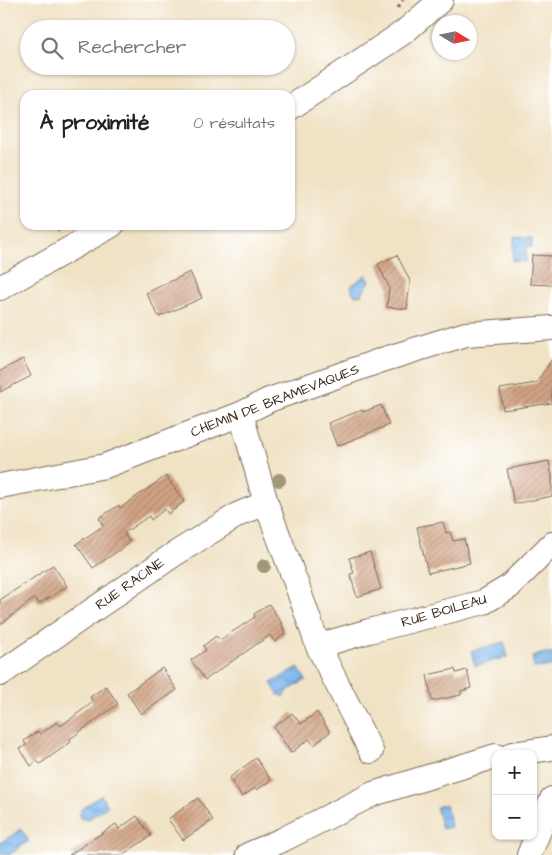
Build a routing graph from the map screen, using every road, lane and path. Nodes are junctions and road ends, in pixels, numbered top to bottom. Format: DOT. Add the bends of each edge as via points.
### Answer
graph roads {
  1 [pos="441,0"];
  2 [pos="295,105"];
  3 [pos="103,230"];
  4 [pos="0,288"];
  5 [pos="552,328"];
  6 [pos="241,414"];
  7 [pos="0,486"];
  8 [pos="266,503"];
  9 [pos="552,544"];
  10 [pos="318,646"];
  11 [pos="0,674"];
  12 [pos="552,748"];
  13 [pos="537,750"];
  14 [pos="371,751"];
  15 [pos="492,757"];
  16 [pos="552,799"];
  17 [pos="278,848"];
  18 [pos="248,855"];
  19 [pos="529,855"];
  1 -- 2 [label="street" via="404,32"];
  3 -- 4 [label="street"];
  5 -- 6 [label="street, CHEMIN DE BRAMEVAQUES" via="466,334 288,393"];
  6 -- 7 [label="street, CHEMIN DE BRAMEVAQUES" via="105,466"];
  6 -- 8 [label="street"];
  8 -- 10 [label="street"];
  8 -- 11 [label="street, RUE RACINE" via="239,514 173,555"];
  9 -- 10 [label="street, RUE BOILEAU" via="508,588 484,602"];
  10 -- 14 [label="street"];
  12 -- 13 [label="street"];
  15 -- 17 [label="street" via="373,794"];
  16 -- 19 [label="street"];
  17 -- 18 [label="street"];
}
